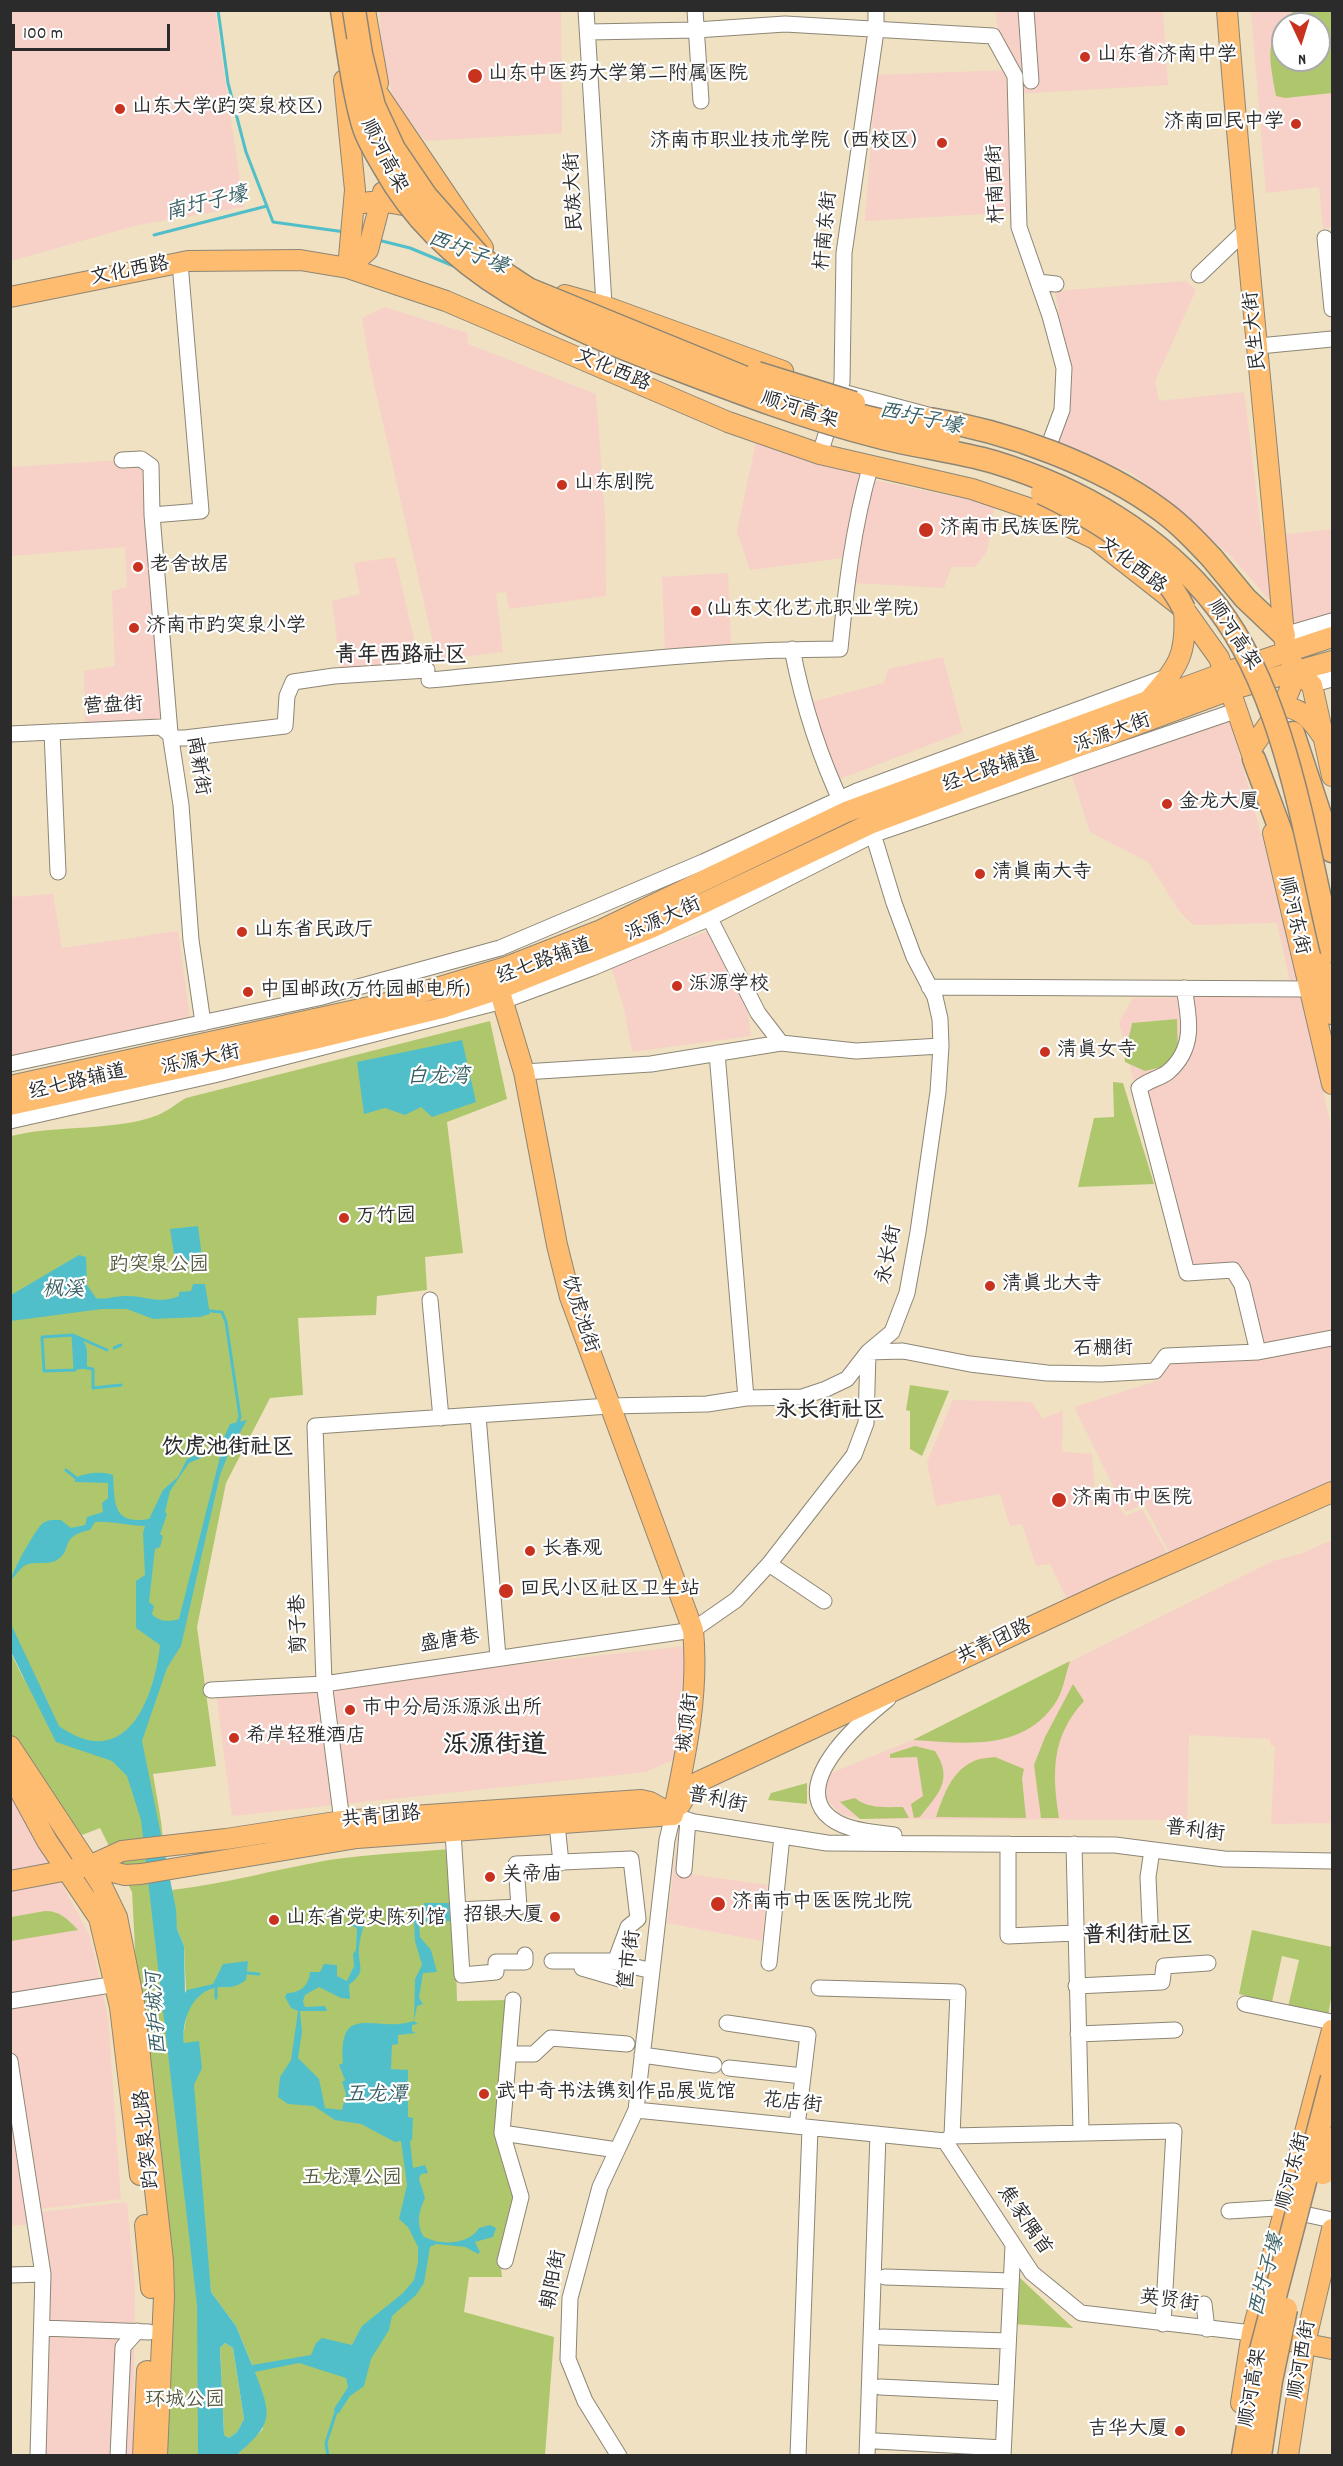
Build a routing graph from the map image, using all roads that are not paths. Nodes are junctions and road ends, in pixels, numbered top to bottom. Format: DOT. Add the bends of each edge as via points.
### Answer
graph roads {
  1 [pos="335,10"];
  2 [pos="342,10"];
  3 [pos="354,10"];
  4 [pos="365,10"];
  5 [pos="586,10"];
  6 [pos="695,10"];
  7 [pos="876,10"];
  8 [pos="1026,10"];
  9 [pos="1227,10"];
  10 [pos="696,30"];
  11 [pos="876,31"];
  12 [pos="588,32"];
  13 [pos="1031,81"];
  14 [pos="379,95"];
  15 [pos="701,101"];
  16 [pos="380,201"];
  17 [pos="354,204"];
  18 [pos="460,214"];
  19 [pos="1246,230"];
  20 [pos="1325,238"];
  21 [pos="180,263"];
  22 [pos="348,268"];
  23 [pos="1199,274"];
  24 [pos="1038,282"];
  25 [pos="1056,284"];
  26 [pos="10,297"];
  27 [pos="604,306"];
  28 [pos="1332,309"];
  29 [pos="585,334"];
  30 [pos="1332,339"];
  31 [pos="1259,346"];
  32 [pos="670,347"];
  33 [pos="608,370"];
  34 [pos="839,391"];
  35 [pos="1049,445"];
  36 [pos="820,454"];
  37 [pos="122,460"];
  38 [pos="870,468"];
  39 [pos="1112,474"];
  40 [pos="152,515"];
  41 [pos="1184,609"];
  42 [pos="1332,621"];
  43 [pos="1332,637"];
  44 [pos="1282,647"];
  45 [pos="792,649"];
  46 [pos="1332,661"];
  47 [pos="1170,675"];
  48 [pos="1332,679"];
  49 [pos="1235,680"];
  50 [pos="1195,684"];
  51 [pos="1293,688"];
  52 [pos="1148,701"];
  53 [pos="1238,710"];
  54 [pos="52,732"];
  55 [pos="170,733"];
  56 [pos="1293,733"];
  57 [pos="10,734"];
  58 [pos="1324,738"];
  59 [pos="1253,754"];
  60 [pos="1332,776"];
  61 [pos="843,806"];
  62 [pos="873,829"];
  63 [pos="1332,851"];
  64 [pos="58,872"];
  65 [pos="1332,896"];
  66 [pos="710,919"];
  67 [pos="1332,951"];
  68 [pos="929,987"];
  69 [pos="1184,988"];
  70 [pos="1309,989"];
  71 [pos="501,995"];
  72 [pos="1332,1013"];
  73 [pos="203,1023"];
  74 [pos="781,1043"];
  75 [pos="941,1046"];
  76 [pos="717,1053"];
  77 [pos="10,1064"];
  78 [pos="524,1072"];
  79 [pos="1332,1084"];
  80 [pos="10,1086"];
  81 [pos="10,1105"];
  82 [pos="10,1121"];
  83 [pos="430,1300"];
  84 [pos="1332,1338"];
  85 [pos="868,1352"];
  86 [pos="1258,1352"];
  87 [pos="746,1398"];
  88 [pos="609,1406"];
  89 [pos="478,1416"];
  90 [pos="441,1418"];
  91 [pos="315,1426"];
  92 [pos="1332,1492"];
  93 [pos="769,1564"];
  94 [pos="824,1601"];
  95 [pos="693,1630"];
  96 [pos="498,1657"];
  97 [pos="324,1684"];
  98 [pos="904,1686"];
  99 [pos="212,1690"];
  100 [pos="10,1746"];
  101 [pos="10,1773"];
  102 [pos="681,1818"];
  103 [pos="342,1821"];
  104 [pos="557,1824"];
  105 [pos="453,1832"];
  106 [pos="894,1835"];
  107 [pos="783,1836"];
  108 [pos="1008,1844"];
  109 [pos="1074,1844"];
  110 [pos="1152,1850"];
  111 [pos="1332,1852"];
  112 [pos="1332,1861"];
  113 [pos="561,1863"];
  114 [pos="89,1866"];
  115 [pos="67,1869"];
  116 [pos="684,1870"];
  117 [pos="10,1881"];
  118 [pos="459,1910"];
  119 [pos="1150,1922"];
  120 [pos="1075,1934"];
  121 [pos="525,1955"];
  122 [pos="552,1961"];
  123 [pos="1208,1963"];
  124 [pos="621,1964"];
  125 [pos="769,1964"];
  126 [pos="582,1968"];
  127 [pos="652,1971"];
  128 [pos="104,1986"];
  129 [pos="1076,1986"];
  130 [pos="819,1988"];
  131 [pos="513,2000"];
  132 [pos="10,2001"];
  133 [pos="1245,2004"];
  134 [pos="1332,2022"];
  135 [pos="727,2023"];
  136 [pos="1175,2030"];
  137 [pos="1332,2030"];
  138 [pos="1078,2034"];
  139 [pos="627,2044"];
  140 [pos="510,2054"];
  141 [pos="642,2055"];
  142 [pos="10,2061"];
  143 [pos="803,2076"];
  144 [pos="1332,2078"];
  145 [pos="636,2110"];
  146 [pos="803,2127"];
  147 [pos="1081,2131"];
  148 [pos="502,2133"];
  149 [pos="878,2134"];
  150 [pos="17,2135"];
  151 [pos="949,2138"];
  152 [pos="1332,2139"];
  153 [pos="617,2150"];
  154 [pos="1285,2209"];
  155 [pos="1229,2211"];
  156 [pos="1332,2220"];
  157 [pos="1332,2229"];
  158 [pos="1013,2244"];
  159 [pos="505,2261"];
  160 [pos="44,2274"];
  161 [pos="10,2275"];
  162 [pos="885,2277"];
  163 [pos="1011,2281"];
  164 [pos="1204,2304"];
  165 [pos="1081,2313"];
  166 [pos="1163,2324"];
  167 [pos="42,2328"];
  168 [pos="1207,2328"];
  169 [pos="143,2332"];
  170 [pos="882,2337"];
  171 [pos="1253,2339"];
  172 [pos="1008,2341"];
  173 [pos="1305,2343"];
  174 [pos="1332,2349"];
  175 [pos="880,2387"];
  176 [pos="1005,2393"];
  177 [pos="876,2441"];
  178 [pos="1003,2452"];
  179 [pos="38,2456"];
  180 [pos="118,2456"];
  181 [pos="142,2456"];
  182 [pos="157,2456"];
  183 [pos="619,2456"];
  184 [pos="798,2456"];
  185 [pos="867,2456"];
  186 [pos="1233,2456"];
  187 [pos="1243,2456"];
  188 [pos="1260,2456"];
  189 [pos="1288,2456"];
  1 -- 17 [label="main road"];
  2 -- 29 [label="highway, 顺河高架, bridge" via="354,92 365,132 398,192 441,242 474,270"];
  3 -- 32 [label="highway, 顺河高架, bridge" via="360,54 374,106 394,149 426,195 481,258 528,289"];
  4 -- 14 [label="main road"];
  5 -- 12 [label="street, 民族大街"];
  6 -- 10 [label="street"];
  7 -- 11 [label="street, 杆南东街"];
  8 -- 13 [label="street"];
  9 -- 19 [label="main road, 民生大街"];
  10 -- 11 [label="street" via="785,24"];
  10 -- 12 [label="street"];
  10 -- 15 [label="street"];
  11 -- 24 [label="street, 杆南西街" via="993,36 1015,76 1019,227"];
  11 -- 34 [label="street, 杆南东街" via="844,253 843,371"];
  12 -- 27 [label="street, 民族大街"];
  14 -- 16 [label="main road" via="391,166"];
  14 -- 18 [label="main road"];
  16 -- 17 [label="main road"];
  16 -- 18 [label="main road"];
  16 -- 22 [label="main road" via="368,250"];
  17 -- 22 [label="main road"];
  18 -- 27 [label="main road" via="483,249 521,276 566,296"];
  19 -- 23 [label="street"];
  19 -- 31 [label="main road, 民生大街"];
  20 -- 28 [label="street"];
  21 -- 22 [label="main road, 文化西路" via="300,260"];
  21 -- 26 [label="main road, 文化西路"];
  21 -- 40 [label="street" via="201,511"];
  22 -- 33 [label="main road, 文化西路" via="446,301"];
  24 -- 25 [label="street"];
  24 -- 35 [label="street, 杆南西街" via="1064,368 1062,410"];
  27 -- 33 [label="street, 民族大街"];
  27 -- 34 [label="main road"];
  29 -- 41 [label="highway, bridge" via="669,380 790,427 1017,482 1052,498 1121,540 1168,581"];
  29 -- 67 [label="highway, 顺河高架, bridge" via="800,414 1041,478 1082,496 1133,526 1217,608 1258,674 1295,795"];
  30 -- 31 [label="street"];
  31 -- 44 [label="main road, 民生大街"];
  32 -- 44 [label="highway, bridge" via="881,410 981,431 1061,456 1169,516 1212,558"];
  32 -- 56 [label="highway, 顺河高架, bridge" via="800,400 997,449 1047,464 1092,484 1143,518 1231,602 1270,669"];
  33 -- 36 [label="main road, 文化西路" via="728,422"];
  34 -- 35 [label="street"];
  34 -- 36 [label="street, 杆南东街"];
  35 -- 39 [label="street"];
  36 -- 38 [label="main road, 文化西路"];
  37 -- 40 [label="street, 南新街" via="141,459 151,466"];
  38 -- 41 [label="main road, 文化西路" via="972,489 1037,511 1095,539"];
  38 -- 45 [label="street" via="847,569 840,649"];
  40 -- 55 [label="street, 南新街"];
  41 -- 47 [label="main road" via="1186,639"];
  41 -- 49 [label="main road, 顺河东街"];
  42 -- 44 [label="street"];
  43 -- 44 [label="main road"];
  44 -- 49 [label="main road"];
  44 -- 51 [label="main road"];
  45 -- 55 [label="street, 营盘街" via="428,675 342,675 293,682 287,696 285,726 185,738 174,738"];
  45 -- 61 [label="street" via="803,704 824,767"];
  46 -- 51 [label="main road, 泺源大街"];
  47 -- 50 [label="street"];
  47 -- 52 [label="main road"];
  47 -- 61 [label="street, 经七路辅道"];
  48 -- 51 [label="street"];
  49 -- 50 [label="main road, 泺源大街"];
  49 -- 51 [label="main road, 泺源大街"];
  49 -- 53 [label="main road, 顺河东街"];
  49 -- 62 [label="main road, 泺源大街"];
  50 -- 52 [label="main road, 泺源大街"];
  51 -- 58 [label="main road"];
  51 -- 58 [label="main road" via="1312,686"];
  51 -- 59 [label="main road"];
  52 -- 61 [label="main road, 泺源大街"];
  53 -- 59 [label="main road, 顺河东街"];
  53 -- 62 [label="street, 经七路辅道"];
  54 -- 55 [label="street, 营盘街" via="161,727"];
  54 -- 57 [label="street, 营盘街"];
  54 -- 64 [label="street"];
  55 -- 73 [label="street, 南新街"];
  56 -- 63 [label="highway"];
  56 -- 65 [label="highway, 顺河高架"];
  58 -- 60 [label="main road"];
  59 -- 70 [label="main road, 顺河东街"];
  59 -- 72 [label="highway" via="1297,875"];
  61 -- 73 [label="street, 经七路辅道" via="500,948 318,998"];
  61 -- 80 [label="main road, 泺源大街" via="612,926 498,970 383,1004"];
  62 -- 66 [label="street, 经七路辅道"];
  62 -- 68 [label="street, 永长街" via="894,903"];
  62 -- 71 [label="main road, 泺源大街"];
  66 -- 71 [label="street, 经七路辅道" via="592,968"];
  66 -- 74 [label="street" via="758,1013"];
  68 -- 69 [label="street"];
  68 -- 75 [label="street, 永长街" via="940,1019"];
  69 -- 70 [label="street"];
  69 -- 86 [label="street" via="1191,1025 1181,1058 1166,1074 1139,1088 1186,1273 1233,1270 1242,1285"];
  70 -- 79 [label="main road, 顺河东街"];
  71 -- 78 [label="main road, 饮虎池街"];
  71 -- 81 [label="main road, 泺源大街"];
  71 -- 82 [label="street, 经七路辅道" via="214,1075"];
  73 -- 77 [label="street, 经七路辅道"];
  74 -- 75 [label="street" via="856,1051"];
  74 -- 76 [label="street"];
  75 -- 85 [label="street, 永长街" via="938,1092 907,1293 891,1332"];
  76 -- 78 [label="street" via="651,1064"];
  76 -- 87 [label="street"];
  78 -- 88 [label="main road, 饮虎池街" via="570,1297"];
  83 -- 90 [label="street"];
  84 -- 86 [label="street, 石棚街"];
  85 -- 86 [label="street, 石棚街" via="903,1351 1047,1373 1101,1374 1155,1371 1166,1356"];
  85 -- 87 [label="street, 永长街" via="847,1379 826,1389 802,1397"];
  85 -- 93 [label="street" via="866,1423 854,1455"];
  87 -- 88 [label="street, 永长街" via="707,1404"];
  88 -- 89 [label="street, 永长街"];
  88 -- 95 [label="main road, 饮虎池街"];
  89 -- 90 [label="street, 永长街"];
  89 -- 96 [label="street"];
  90 -- 91 [label="street, 永长街"];
  91 -- 97 [label="street, 剪子巷"];
  92 -- 98 [label="main road, 共青团路"];
  93 -- 94 [label="street"];
  93 -- 95 [label="street" via="736,1600"];
  95 -- 96 [label="street, 盛唐巷"];
  95 -- 102 [label="main road, 城顶街" via="695,1661"];
  96 -- 97 [label="street, 盛唐巷"];
  97 -- 99 [label="street, 盛唐巷"];
  97 -- 103 [label="street, 剪子巷"];
  98 -- 102 [label="main road, 共青团路" via="698,1782 692,1786"];
  98 -- 106 [label="street" via="849,1734 821,1772 819,1785 818,1800 826,1813 860,1830"];
  100 -- 114 [label="main road, 趵突泉北路"];
  101 -- 115 [label="main road, 趵突泉北路"];
  102 -- 103 [label="main road, 共青团路" via="641,1800"];
  102 -- 104 [label="main road, 共青团路"];
  102 -- 106 [label="street, 普利街"];
  102 -- 107 [label="street, 普利街"];
  102 -- 116 [label="street"];
  102 -- 127 [label="street, 筐市街" via="667,1840"];
  103 -- 114 [label="main road, 共青团路" via="129,1850"];
  104 -- 105 [label="main road, 共青团路"];
  104 -- 113 [label="street"];
  105 -- 114 [label="main road, 共青团路" via="342,1840 141,1874 125,1875"];
  105 -- 118 [label="street"];
  106 -- 111 [label="street, 普利街" via="1115,1835 1235,1849"];
  107 -- 108 [label="street, 普利街" via="826,1843"];
  107 -- 125 [label="street"];
  108 -- 109 [label="street, 普利街"];
  108 -- 120 [label="street" via="1008,1936"];
  109 -- 110 [label="street, 普利街"];
  109 -- 120 [label="street"];
  110 -- 112 [label="street, 普利街" via="1224,1859"];
  110 -- 119 [label="street" via="1148,1877"];
  113 -- 118 [label="street" via="516,1864 519,1907"];
  113 -- 124 [label="street" via="631,1859 638,1919 628,1927"];
  114 -- 115 [label="main road, 共青团路"];
  114 -- 182 [label="main road, 趵突泉北路" via="117,1917 134,2003 163,2261"];
  115 -- 117 [label="main road, 共青团路"];
  115 -- 169 [label="main road, 趵突泉北路" via="99,1918 120,2007 152,2281"];
  118 -- 121 [label="street" via="462,1975 496,1972 496,1962 525,1962"];
  120 -- 129 [label="street"];
  122 -- 124 [label="street"];
  123 -- 129 [label="street" via="1164,1966 1162,1982"];
  124 -- 126 [label="street" via="623,1980"];
  124 -- 127 [label="street"];
  127 -- 141 [label="street, 筐市街"];
  128 -- 132 [label="street"];
  129 -- 138 [label="street"];
  130 -- 151 [label="street" via="957,1992"];
  131 -- 140 [label="street"];
  133 -- 134 [label="street"];
  135 -- 143 [label="street" via="808,2035"];
  136 -- 138 [label="street"];
  137 -- 154 [label="main road, 顺河东街"];
  138 -- 147 [label="street"];
  139 -- 140 [label="street" via="551,2038 534,2054"];
  140 -- 148 [label="street"];
  141 -- 143 [label="street"];
  141 -- 145 [label="street, 筐市街"];
  142 -- 150 [label="street"];
  143 -- 146 [label="street"];
  144 -- 187 [label="highway, 顺河高架, bridge" via="1261,2350"];
  145 -- 146 [label="street, 花店街"];
  145 -- 153 [label="street, 朝阳街"];
  146 -- 149 [label="street, 花店街"];
  146 -- 184 [label="street"];
  147 -- 151 [label="street, 花店街"];
  147 -- 166 [label="street, 花店街" via="1174,2131"];
  148 -- 153 [label="street"];
  148 -- 159 [label="street" via="522,2197"];
  149 -- 151 [label="street, 花店街"];
  149 -- 185 [label="street"];
  150 -- 160 [label="street"];
  151 -- 158 [label="street, 焦家隅首"];
  152 -- 188 [label="highway, 顺河高架, bridge" via="1288,2303"];
  153 -- 183 [label="street, 朝阳街" via="600,2187 570,2298 568,2359 585,2401"];
  154 -- 155 [label="street"];
  154 -- 156 [label="street"];
  154 -- 171 [label="main road, 顺河东街"];
  157 -- 173 [label="main road, 顺河西街"];
  158 -- 163 [label="street"];
  158 -- 165 [label="street, 焦家隅首" via="1032,2273"];
  160 -- 161 [label="street"];
  160 -- 167 [label="street"];
  162 -- 163 [label="street"];
  163 -- 172 [label="street"];
  164 -- 168 [label="street"];
  165 -- 166 [label="street, 英贤街"];
  166 -- 168 [label="street, 英贤街"];
  167 -- 169 [label="street"];
  167 -- 179 [label="street"];
  168 -- 171 [label="street, 英贤街"];
  169 -- 180 [label="street" via="123,2347"];
  169 -- 181 [label="main road, 趵突泉北路"];
  170 -- 172 [label="street"];
  171 -- 173 [label="main road"];
  171 -- 186 [label="main road, 顺河东街"];
  172 -- 176 [label="street"];
  173 -- 174 [label="main road"];
  173 -- 189 [label="main road, 顺河西街"];
  175 -- 176 [label="street"];
  176 -- 178 [label="street"];
  177 -- 178 [label="street"];
}
